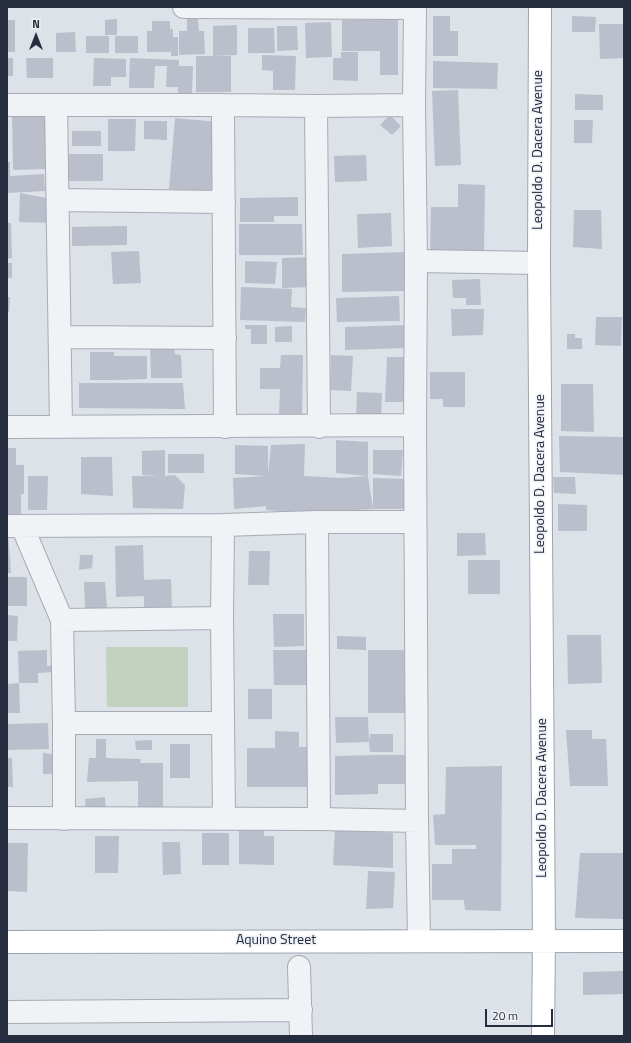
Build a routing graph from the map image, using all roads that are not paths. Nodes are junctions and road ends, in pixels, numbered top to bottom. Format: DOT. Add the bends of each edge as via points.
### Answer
graph roads {
  1 [pos="184,7"];
  2 [pos="228,7"];
  3 [pos="540,7"];
  4 [pos="326,8"];
  5 [pos="415,8"];
  6 [pos="7,105"];
  7 [pos="56,105"];
  8 [pos="223,105"];
  9 [pos="414,105"];
  10 [pos="316,106"];
  11 [pos="58,200"];
  12 [pos="224,202"];
  13 [pos="416,262"];
  14 [pos="539,263"];
  15 [pos="60,337"];
  16 [pos="225,338"];
  17 [pos="415,425"];
  18 [pos="7,427"];
  19 [pos="61,427"];
  20 [pos="225,427"];
  21 [pos="319,427"];
  22 [pos="317,522"];
  23 [pos="415,522"];
  24 [pos="223,525"];
  25 [pos="14,526"];
  26 [pos="222,618"];
  27 [pos="62,620"];
  28 [pos="64,722"];
  29 [pos="223,722"];
  30 [pos="7,818"];
  31 [pos="64,819"];
  32 [pos="224,819"];
  33 [pos="319,819"];
  34 [pos="417,821"];
  35 [pos="544,940"];
  36 [pos="419,941"];
  37 [pos="624,941"];
  38 [pos="7,942"];
  39 [pos="300,967"];
  40 [pos="301,1010"];
  41 [pos="7,1012"];
  42 [pos="301,1036"];
  43 [pos="543,1036"];
  1 -- 2 [label="street"];
  2 -- 4 [label="street"];
  3 -- 14 [label="main road, Leopoldo D. Dacera Avenue"];
  4 -- 5 [label="street"];
  5 -- 9 [label="street"];
  6 -- 7 [label="street"];
  7 -- 8 [label="street"];
  7 -- 11 [label="street"];
  8 -- 10 [label="street"];
  8 -- 12 [label="street"];
  9 -- 10 [label="street"];
  9 -- 13 [label="street"];
  10 -- 21 [label="street"];
  11 -- 12 [label="street"];
  11 -- 15 [label="street"];
  12 -- 16 [label="street"];
  13 -- 14 [label="street"];
  13 -- 17 [label="street"];
  14 -- 35 [label="main road, Leopoldo D. Dacera Avenue"];
  15 -- 16 [label="street"];
  15 -- 19 [label="street"];
  16 -- 20 [label="street"];
  17 -- 21 [label="street"];
  17 -- 23 [label="street"];
  18 -- 19 [label="street"];
  19 -- 20 [label="street"];
  20 -- 21 [label="street"];
  22 -- 23 [label="street"];
  22 -- 24 [label="street"];
  22 -- 33 [label="street"];
  23 -- 34 [label="street"];
  24 -- 25 [label="street"];
  24 -- 26 [label="street"];
  25 -- 27 [label="street"];
  26 -- 27 [label="street"];
  26 -- 29 [label="street"];
  27 -- 28 [label="street"];
  28 -- 29 [label="street"];
  28 -- 31 [label="street"];
  29 -- 32 [label="street"];
  30 -- 31 [label="street"];
  31 -- 32 [label="street"];
  32 -- 33 [label="street"];
  33 -- 34 [label="street"];
  34 -- 36 [label="street"];
  35 -- 36 [label="main road, Aquino Street"];
  35 -- 37 [label="main road, Aquino Street"];
  35 -- 43 [label="main road, Leopoldo D. Dacera Avenue"];
  36 -- 38 [label="main road, Aquino Street"];
  39 -- 40 [label="street"];
  40 -- 41 [label="street"];
  40 -- 42 [label="street"];
}
